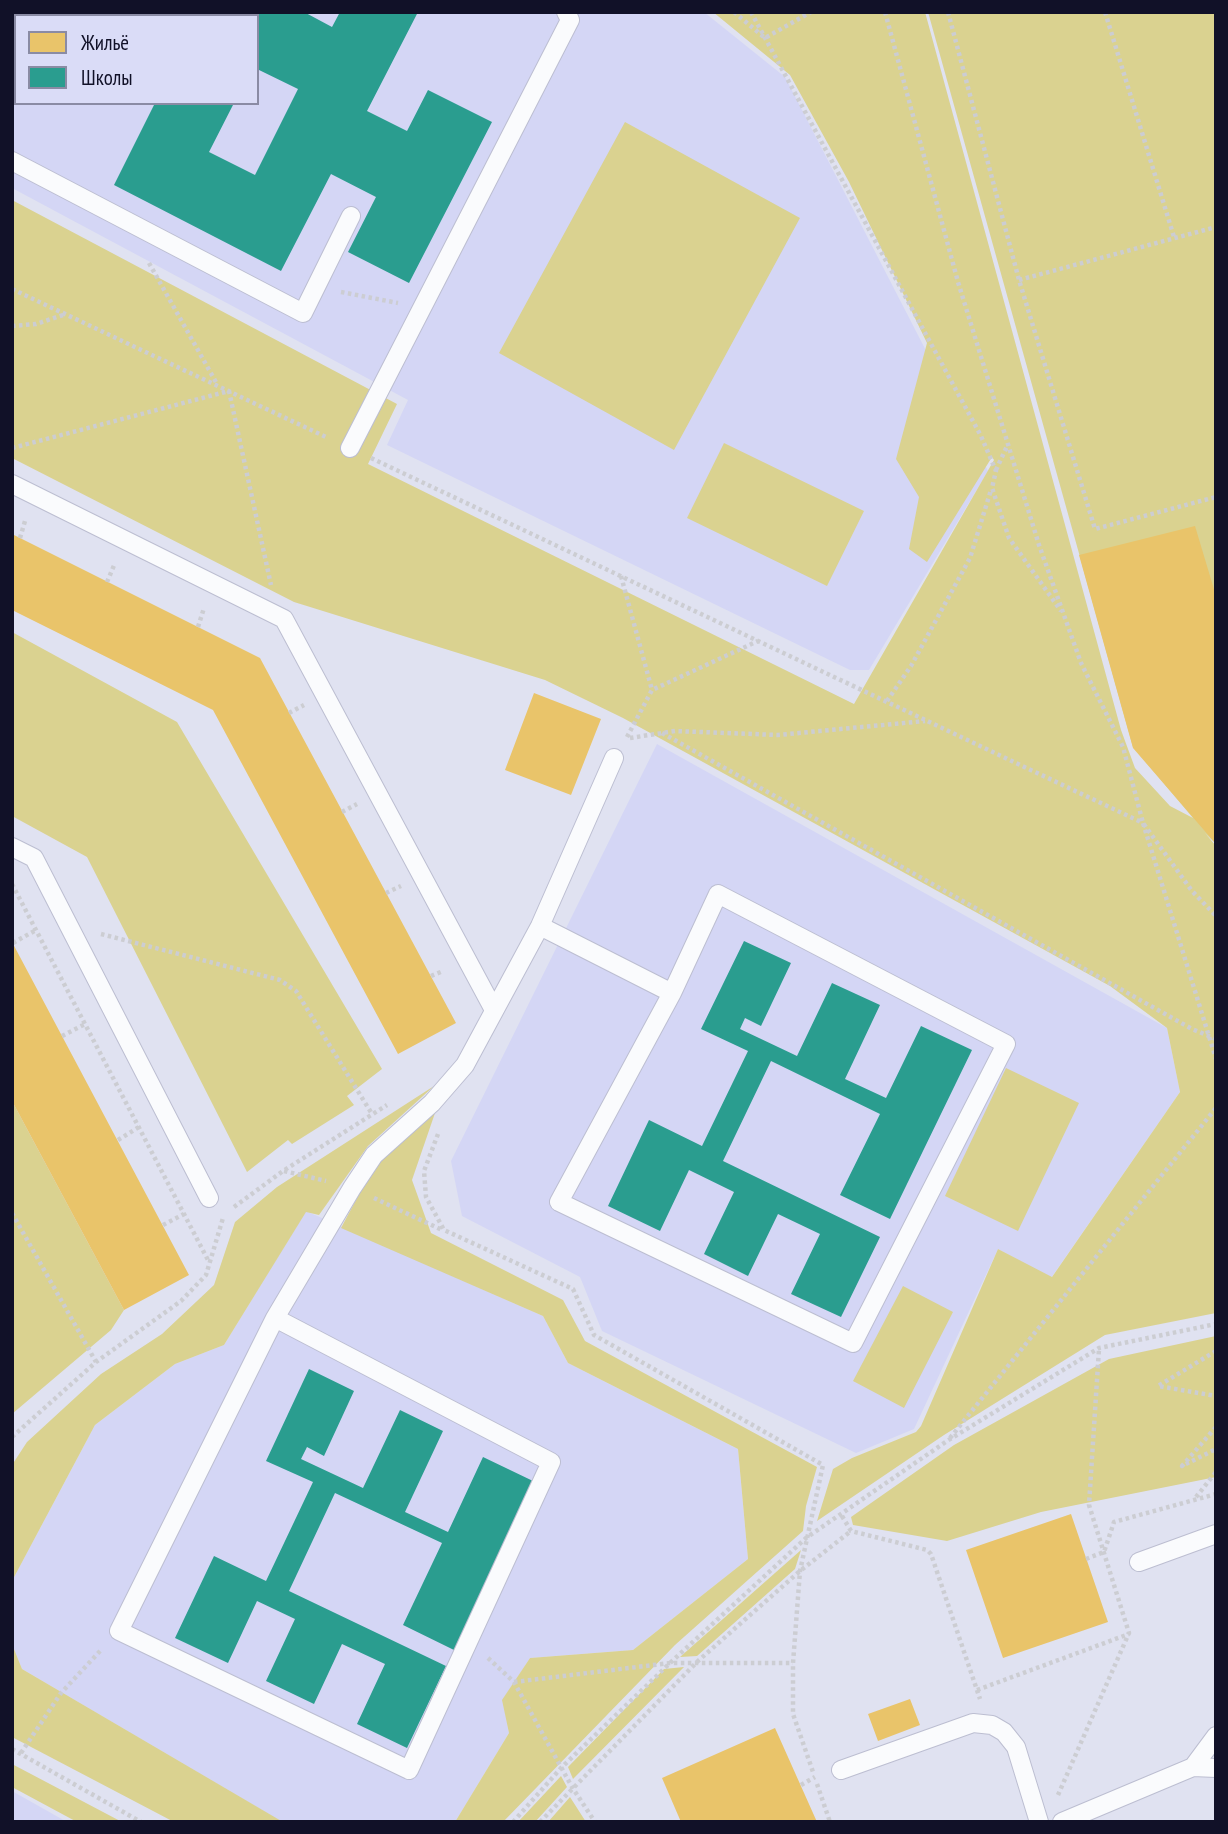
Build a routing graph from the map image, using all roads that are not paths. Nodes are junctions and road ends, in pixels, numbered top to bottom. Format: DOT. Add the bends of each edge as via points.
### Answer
graph roads {
  1 [pos="566,12"];
  2 [pos="12,161"];
  3 [pos="351,216"];
  4 [pos="350,448"];
  5 [pos="12,484"];
  6 [pos="614,758"];
  7 [pos="12,847"];
  8 [pos="540,926"];
  9 [pos="672,993"];
  10 [pos="494,1010"];
  11 [pos="209,1198"];
  12 [pos="275,1318"];
  13 [pos="1216,1534"];
  14 [pos="1139,1562"];
  15 [pos="1216,1736"];
  16 [pos="1193,1767"];
  17 [pos="1216,1768"];
  18 [pos="841,1770"];
  19 [pos="1039,1822"];
  20 [pos="1062,1822"];
  1 -- 4 [label="lane" via="570,20"];
  2 -- 3 [label="lane" via="303,313"];
  5 -- 10 [label="lane" via="284,618"];
  6 -- 8 [label="lane"];
  7 -- 11 [label="lane" via="34,858"];
  8 -- 9 [label="lane"];
  8 -- 10 [label="lane"];
  9 -- 9 [label="lane" via="559,1202 853,1343 1006,1044 718,894"];
  10 -- 12 [label="lane" via="465,1065 432,1104 374,1155"];
  12 -- 12 [label="lane" via="551,1462 409,1770 118,1632"];
  13 -- 14 [label="lane"];
  15 -- 16 [label="lane"];
  16 -- 17 [label="lane"];
  16 -- 20 [label="lane"];
  18 -- 19 [label="lane" via="973,1723 992,1725 1016,1747"];
}
